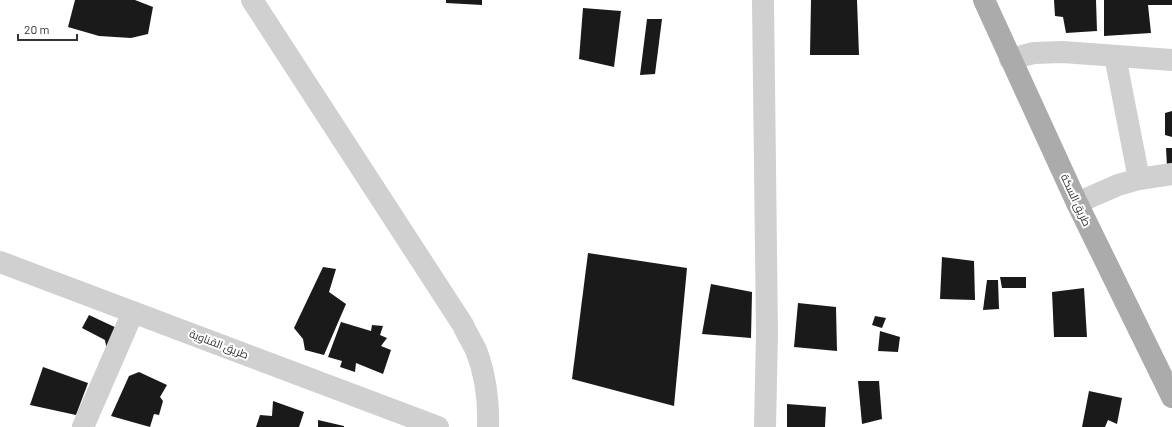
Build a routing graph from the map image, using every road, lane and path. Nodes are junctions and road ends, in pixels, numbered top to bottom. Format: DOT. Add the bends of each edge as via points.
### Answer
graph roads {
  1 [pos="252,0"];
  2 [pos="763,0"];
  3 [pos="984,0"];
  4 [pos="1114,56"];
  5 [pos="1010,59"];
  6 [pos="1172,60"];
  7 [pos="1172,174"];
  8 [pos="1139,179"];
  9 [pos="1077,203"];
  10 [pos="0,262"];
  11 [pos="134,312"];
  12 [pos="1172,397"];
  13 [pos="83,427"];
  14 [pos="438,427"];
  15 [pos="488,427"];
  16 [pos="765,427"];
  1 -- 15 [label="street" via="463,325 476,351 484,380 489,414"];
  2 -- 16 [label="street" via="767,334"];
  3 -- 5 [label="main road, طريق السكة"];
  4 -- 5 [label="street" via="1063,52 1034,53"];
  4 -- 6 [label="street"];
  4 -- 8 [label="street"];
  5 -- 9 [label="main road, طريق السكة"];
  7 -- 8 [label="street"];
  8 -- 9 [label="street"];
  9 -- 12 [label="main road, طريق السكة"];
  10 -- 11 [label="street, طريق القناوية"];
  11 -- 13 [label="street"];
  11 -- 14 [label="street, طريق القناوية"];
}
